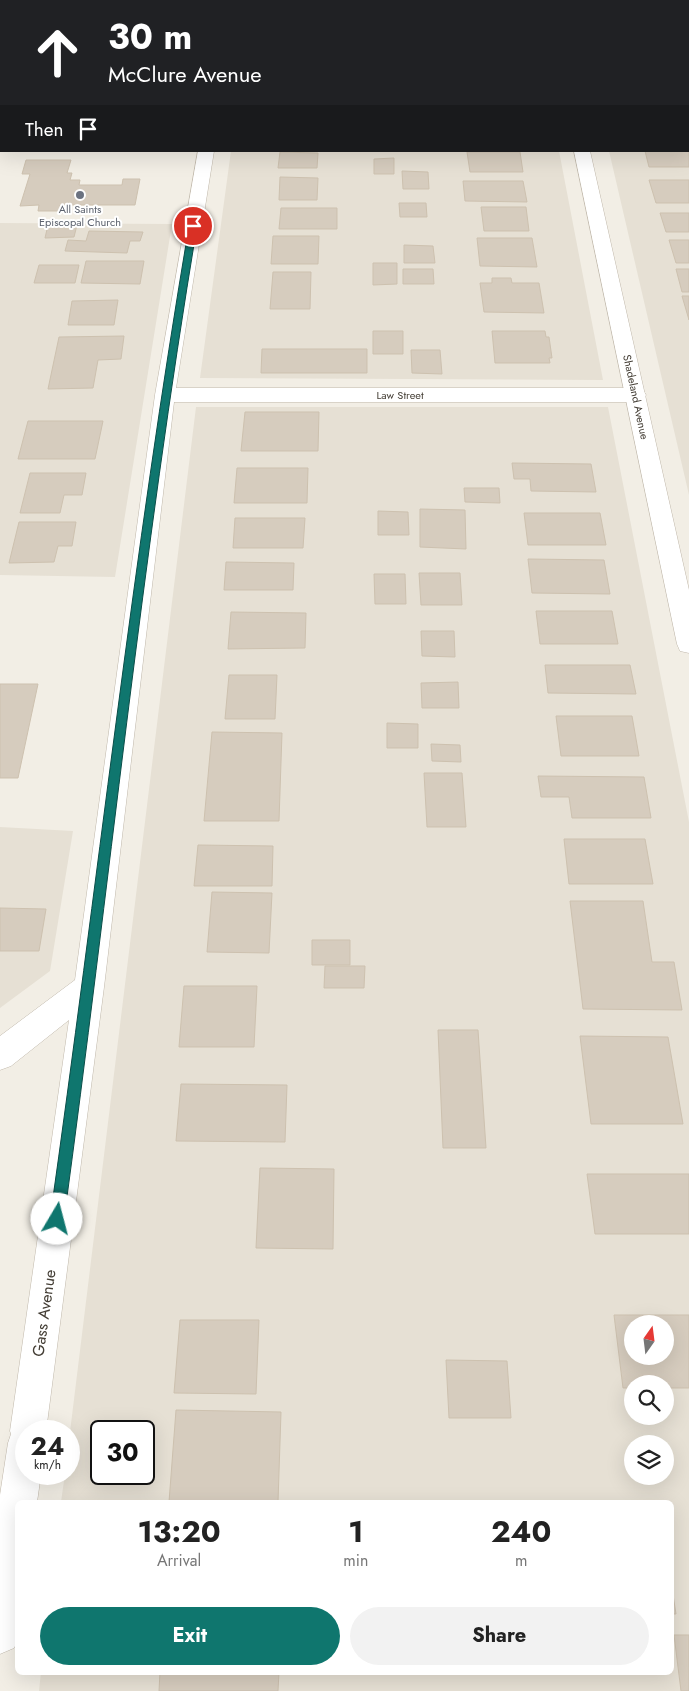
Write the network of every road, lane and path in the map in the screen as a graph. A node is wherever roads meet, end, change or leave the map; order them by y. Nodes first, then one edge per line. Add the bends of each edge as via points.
1 (206, 152) edge
2 (582, 152) edge
3 (165, 395) junction
4 (636, 395) junction
5 (689, 644) edge
6 (89, 987) junction
7 (0, 1055) edge
8 (30, 1420) edge
9 (20, 1485) edge
10 (18, 1500) edge
11 (15, 1519) edge
12 (5, 1561) edge
13 (0, 1634) edge

1 - 3 street, Gass Avenue
2 - 4 street, Shadeland Avenue
3 - 4 street, Law Street
3 - 6 street, Gass Avenue
4 - 5 street, Shadeland Avenue
6 - 7 street
6 - 8 street, Gass Avenue
9 - 10 street
11 - 12 street
12 - 13 street

